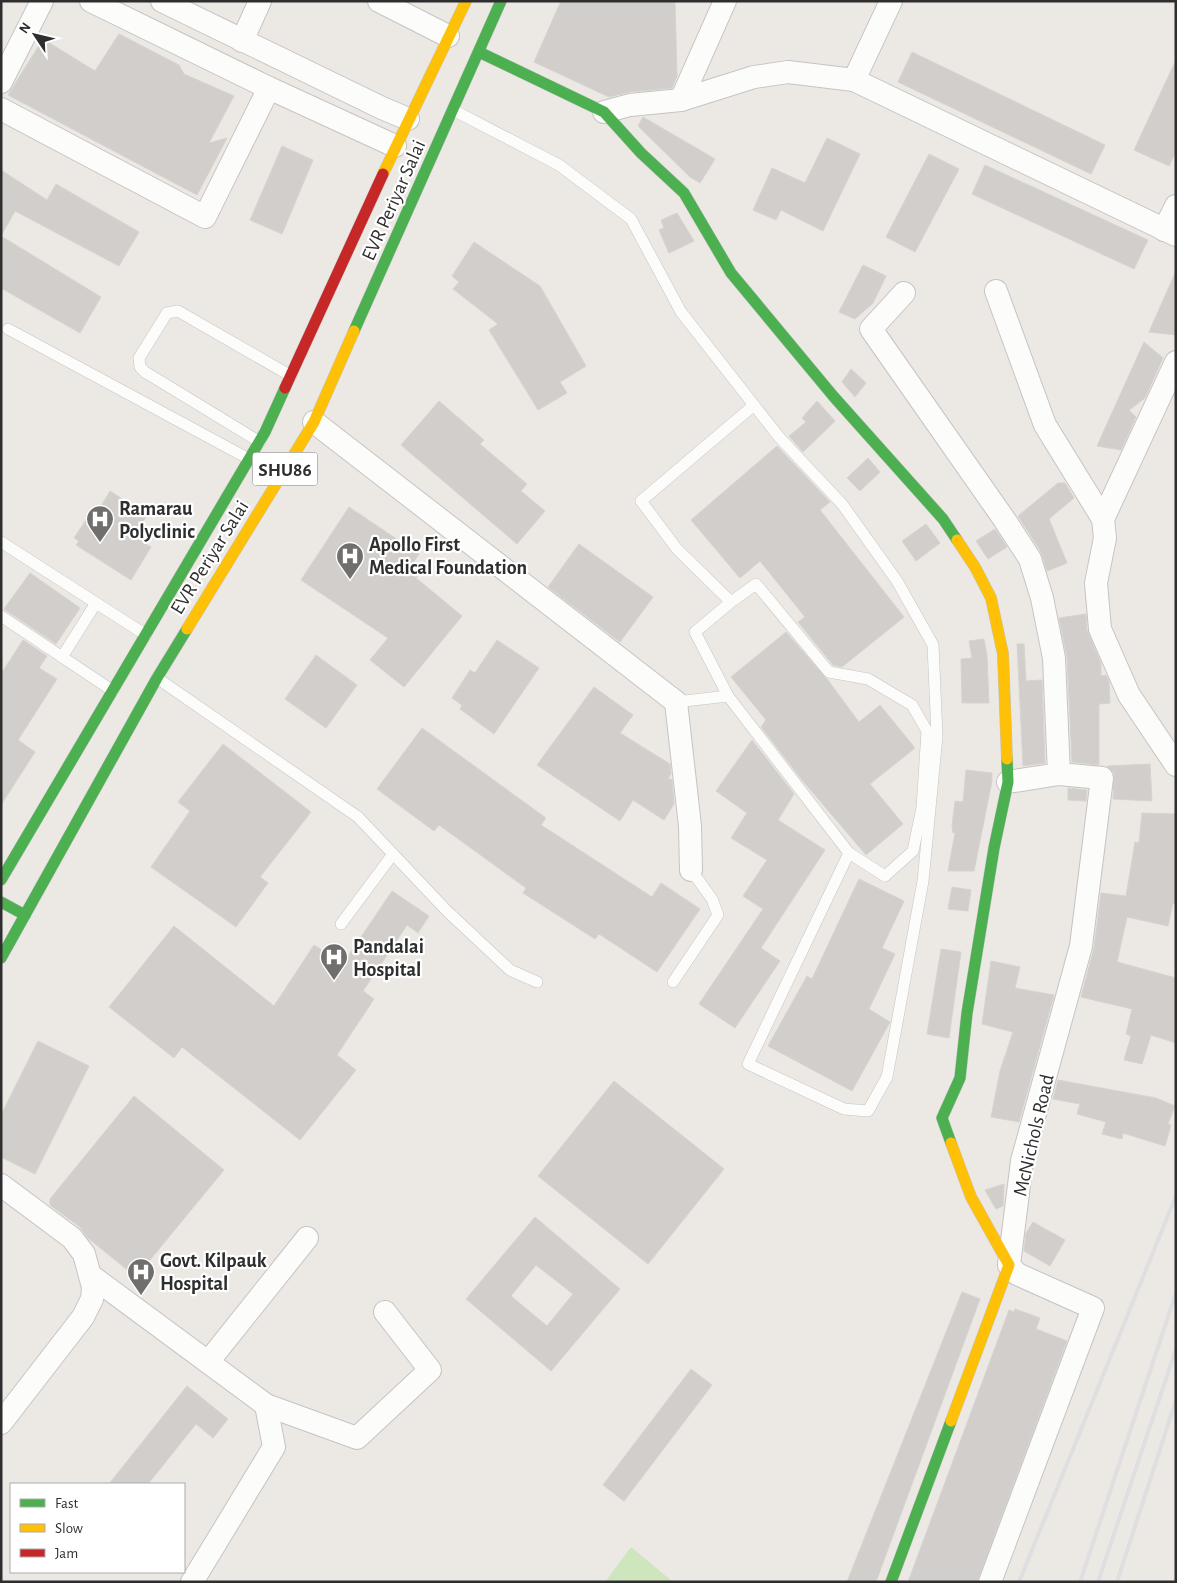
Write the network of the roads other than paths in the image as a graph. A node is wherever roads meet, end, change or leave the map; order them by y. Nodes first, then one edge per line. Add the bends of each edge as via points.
1 (42, 1) edge
2 (90, 1) edge
3 (162, 1) edge
4 (260, 1) edge
5 (379, 1) edge
6 (466, 1) edge
7 (501, 1) edge
8 (725, 1) edge
9 (891, 1) edge
10 (448, 36) junction
11 (242, 41) junction
12 (479, 52) junction
13 (854, 80) junction
14 (1, 82) edge
15 (269, 88) junction
16 (682, 100) junction
17 (1, 109) edge
18 (453, 110) junction
19 (604, 112) junction
20 (408, 119) junction
21 (395, 146) junction
22 (1176, 206) edge
23 (1170, 232) edge
24 (996, 290) dead end
25 (904, 293) dead end
26 (8, 329) dead end
27 (1176, 362) edge
28 (292, 376) junction
29 (753, 406) junction
30 (314, 422) junction
31 (260, 442) junction
32 (249, 459) junction
33 (1103, 519) junction
34 (1, 542) edge
35 (731, 602) junction
36 (96, 603) junction
37 (1, 616) edge
38 (146, 635) junction
39 (62, 657) junction
40 (157, 678) junction
41 (113, 691) junction
42 (728, 696) junction
43 (676, 702) junction
44 (1176, 765) edge
45 (1059, 774) junction
46 (1008, 782) junction
47 (850, 853) junction
48 (393, 854) junction
49 (691, 870) joint
50 (1, 880) edge
51 (1, 902) edge
52 (25, 915) junction
53 (341, 924) dead end
54 (1, 958) edge
55 (537, 982) dead end
56 (673, 982) dead end
57 (1, 1185) edge
58 (307, 1238) dead end
59 (1009, 1265) junction
60 (90, 1275) junction
61 (385, 1312) dead end
62 (208, 1362) junction
63 (266, 1405) junction
64 (1, 1423) edge
65 (192, 1582) edge
66 (891, 1582) edge
67 (990, 1582) edge

1 - 14 street
2 - 15 street
3 - 11 street
4 - 11 street
5 - 10 street
6 - 10 main road, EVR Periyar Salai / SHU86
7 - 12 main road, EVR Periyar Salai / SHU86
8 - 16 street
9 - 13 street
10 - 20 main road, EVR Periyar Salai / SHU86
11 - 20 street
12 - 18 main road, EVR Periyar Salai / SHU86
12 - 19 main road
13 - 16 street via 788,72 754,77
13 - 23 street
15 - 17 street via 205,217
15 - 21 street
16 - 19 street
18 - 29 lane via 559,165 630,219 681,312
18 - 30 main road, EVR Periyar Salai / SHU86
19 - 46 main road via 684,193 731,273 834,397 943,519 975,567 991,598 1003,654
20 - 21 main road, EVR Periyar Salai / SHU86
21 - 28 main road, EVR Periyar Salai / SHU86
22 - 23 street
24 - 33 street via 1046,425
25 - 45 street via 870,329 1030,559 1054,658
26 - 32 lane
27 - 33 street
28 - 31 main road, EVR Periyar Salai / SHU86
28 - 31 lane via 178,311 167,313 140,358 140,367 145,372
29 - 35 lane via 641,501 677,549
29 - 47 lane via 842,504 897,581 934,645 937,736 923,881 887,1077 868,1111 844,1109 748,1064
30 - 40 main road, EVR Periyar Salai / SHU86
30 - 43 street
31 - 32 main road, EVR Periyar Salai / SHU86
32 - 38 main road, EVR Periyar Salai / SHU86
33 - 44 street via 1104,538 1096,583 1100,629 1129,695
34 - 36 lane
35 - 42 lane via 695,632
35 - 47 lane via 756,584 828,672 876,683 912,705 926,731 922,808 913,851 885,876
36 - 38 lane
36 - 39 lane
37 - 39 lane
38 - 41 main road, EVR Periyar Salai / SHU86
39 - 41 lane
40 - 48 lane via 358,817
40 - 52 main road, EVR Periyar Salai / SHU86
41 - 50 main road, EVR Periyar Salai / SHU86
42 - 43 lane
42 - 47 lane
43 - 49 street via 690,826
45 - 46 street, McNichols Road
45 - 59 street, McNichols Road via 1102,778 1080,946 1022,1162
46 - 59 main road via 967,1013 960,1078 942,1118 970,1197
48 - 53 lane
48 - 55 lane via 510,970
49 - 56 lane via 712,899 718,915
51 - 52 main road
52 - 54 main road, EVR Periyar Salai / SHU86
57 - 60 street via 72,1238 84,1254
58 - 62 street
59 - 66 main road
59 - 67 street via 1018,1274 1093,1308
60 - 62 street
60 - 64 street via 92,1299 82,1318
61 - 63 street via 430,1370 357,1438
62 - 63 street
63 - 65 street via 274,1448

